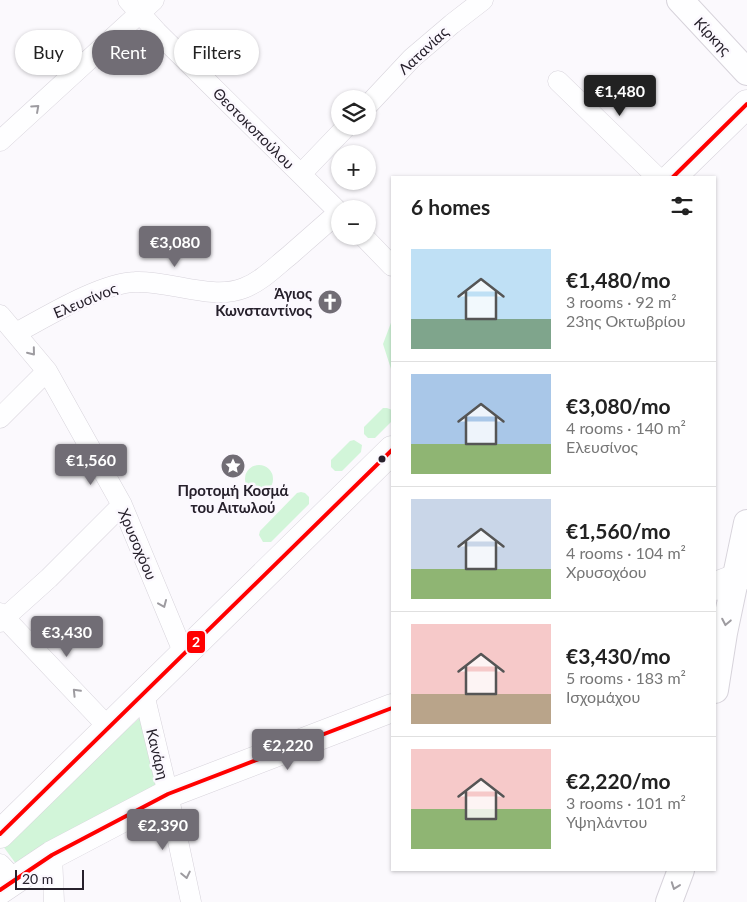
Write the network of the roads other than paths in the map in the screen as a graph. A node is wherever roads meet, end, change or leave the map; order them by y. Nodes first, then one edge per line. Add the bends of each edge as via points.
1 (154, 0) edge
2 (483, 0) edge
3 (680, 0) edge
4 (134, 7) edge
5 (747, 72) edge
6 (558, 81) dead end
7 (376, 96) edge
8 (747, 104) edge
9 (338, 135) edge
10 (0, 141) edge
11 (300, 174) junction
12 (656, 176) edge
13 (674, 176) edge
14 (331, 204) edge
15 (331, 221) edge
16 (372, 245) edge
17 (391, 265) edge
18 (0, 315) edge
19 (16, 333) junction
20 (47, 371) junction
21 (0, 418) edge
22 (391, 451) edge
23 (122, 505) junction
24 (747, 523) edge
25 (732, 579) edge
26 (2, 618) edge
27 (184, 654) junction
28 (716, 683) edge
29 (144, 694) junction
30 (391, 708) edge
31 (109, 728) junction
32 (168, 794) junction
33 (0, 834) edge
34 (52, 855) junction
35 (680, 871) edge
36 (5, 878) edge
37 (54, 902) edge
38 (191, 902) edge
39 (669, 902) edge

1 - 4 street
2 - 7 street, Λατανίας via 412,58
3 - 5 street, Κίρκης
10 -> 4 street
4 - 11 street, Θεοτοκοπούλου
6 - 12 street
8 - 13 main road
9 - 11 street
11 - 14 street, Θεοτοκοπούλου
15 - 19 street, Ελευσίνος via 261,279 242,289 223,292 132,282 95,294
16 - 17 street
18 - 19 street, Χρυσοχόου
19 -> 20 street, Χρυσοχόου
20 - 21 street
20 - 23 street, Χρυσοχόου
22 - 27 main road
23 - 26 street via 49,578
23 -> 27 street, Χρυσοχόου
24 - 25 street
25 -> 28 street
31 -> 26 street
27 - 29 main road
29 - 31 main road
29 - 32 street, Κανάρη
30 - 32 main road
31 - 33 main road
32 - 34 main road
32 -> 38 street, Κανάρη
34 - 36 main road
34 - 37 street
35 -> 39 street

